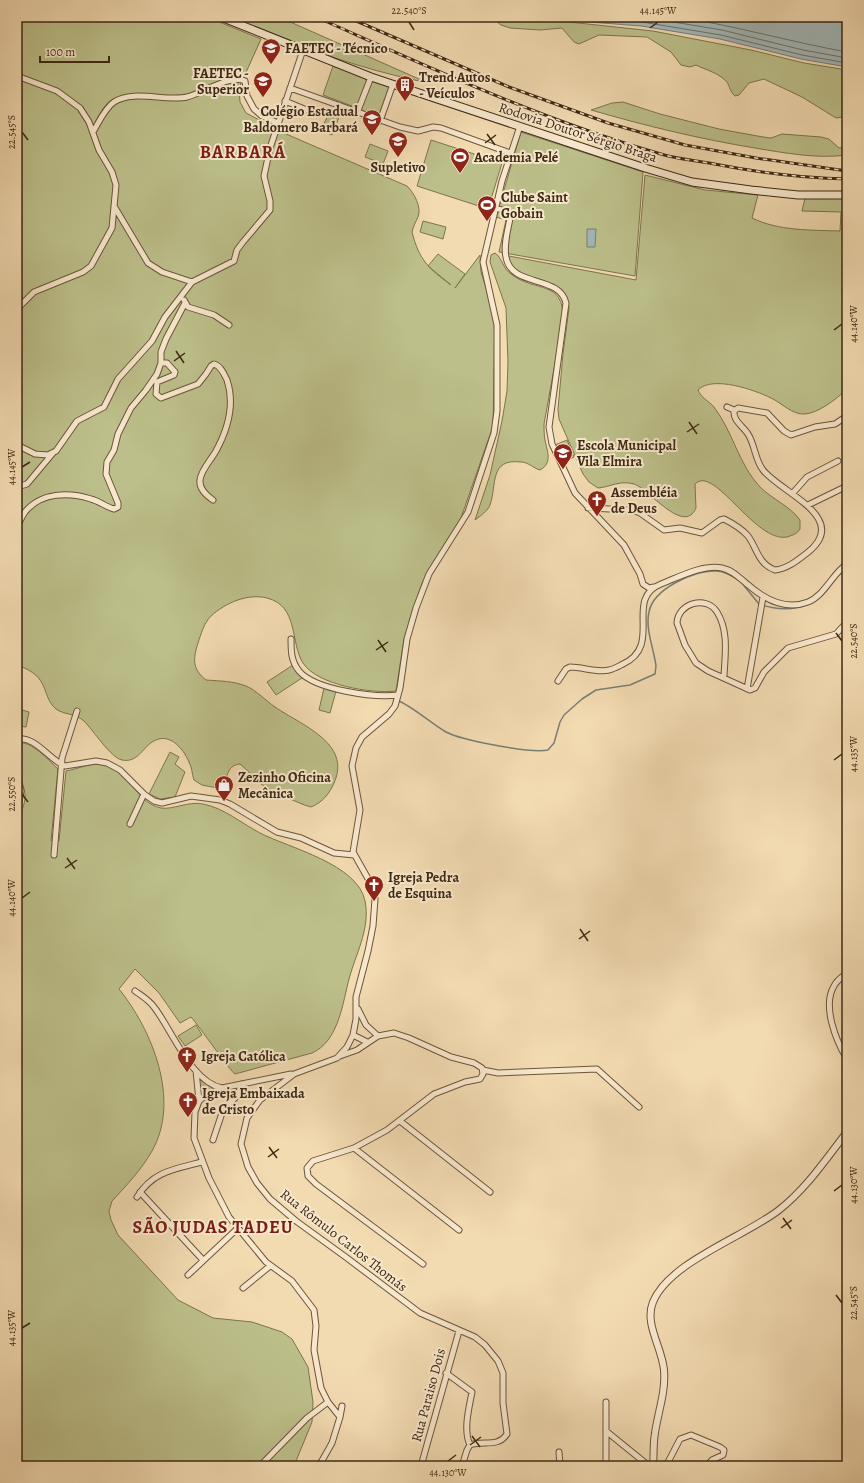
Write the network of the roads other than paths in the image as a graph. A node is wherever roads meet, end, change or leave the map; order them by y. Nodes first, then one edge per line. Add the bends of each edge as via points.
1 (221, 17) edge
2 (303, 50) junction
3 (17, 76) edge
4 (371, 76) junction
5 (393, 84) junction
6 (290, 88) junction
7 (285, 101) junction
8 (314, 113) dead end
9 (358, 113) junction
10 (380, 121) junction
11 (277, 125) junction
12 (520, 126) junction
13 (94, 132) junction
14 (510, 153) junction
15 (847, 195) edge
16 (114, 206) junction
17 (496, 208) junction
18 (192, 282) junction
19 (183, 296) junction
20 (185, 303) junction
21 (17, 315) edge
22 (17, 321) edge
23 (229, 325) dead end
24 (17, 335) edge
25 (161, 363) junction
26 (727, 407) dead end
27 (734, 410) junction
28 (847, 416) edge
29 (17, 445) edge
30 (53, 453) junction
31 (838, 460) dead end
32 (847, 486) edge
33 (17, 487) edge
34 (792, 494) junction
35 (213, 500) dead end
36 (808, 505) junction
37 (588, 508) junction
38 (17, 526) edge
39 (847, 564) edge
40 (641, 582) junction
41 (654, 587) junction
42 (764, 597) junction
43 (646, 598) junction
44 (847, 622) edge
45 (291, 639) dead end
46 (724, 676) junction
47 (558, 681) dead end
48 (747, 689) junction
49 (398, 696) junction
50 (77, 711) dead end
51 (17, 738) edge
52 (62, 764) junction
53 (17, 776) edge
54 (144, 794) junction
55 (17, 813) edge
56 (130, 824) dead end
57 (54, 855) dead end
58 (354, 855) junction
59 (847, 973) edge
60 (135, 990) dead end
61 (356, 1004) junction
62 (355, 1024) junction
63 (366, 1025) junction
64 (353, 1035) junction
65 (378, 1036) junction
66 (367, 1042) junction
67 (339, 1056) junction
68 (847, 1059) edge
69 (483, 1070) junction
70 (196, 1071) junction
71 (294, 1074) junction
72 (242, 1084) junction
73 (222, 1088) junction
74 (199, 1101) junction
75 (639, 1107) dead end
76 (400, 1121) junction
77 (847, 1132) edge
78 (214, 1140) dead end
79 (354, 1148) junction
80 (202, 1162) junction
81 (490, 1192) dead end
82 (238, 1228) junction
83 (459, 1230) dead end
84 (203, 1260) junction
85 (423, 1264) dead end
86 (270, 1266) junction
87 (188, 1275) dead end
88 (242, 1288) dead end
89 (459, 1331) junction
90 (446, 1373) junction
91 (328, 1402) junction
92 (606, 1402) dead end
93 (342, 1406) dead end
94 (340, 1416) junction
95 (606, 1431) junction
96 (470, 1445) junction
97 (559, 1452) dead end
98 (260, 1466) edge
99 (319, 1466) edge
100 (421, 1466) edge
101 (462, 1466) edge
102 (560, 1466) edge
103 (606, 1466) edge
104 (648, 1466) edge
105 (653, 1466) edge
106 (666, 1466) edge
107 (707, 1466) edge

1 - 2 main road, Rodovia Doutor Sérgio Braga
2 - 4 main road, Rodovia Doutor Sérgio Braga
2 - 6 street
3 - 13 street via 66,96 86,115
4 - 5 main road, Rodovia Doutor Sérgio Braga
4 - 9 street
5 - 10 street
5 - 12 main road, Rodovia Doutor Sérgio Braga
6 - 7 street
6 - 9 street
7 - 8 street
7 - 11 street
9 - 10 street
10 - 14 street via 413,130 440,128
11 - 13 street via 256,111 248,99 245,81 236,78 206,91 173,99 134,96 121,99 114,102
11 - 18 street via 264,176 270,210 237,250 234,261
12 - 14 street
12 - 15 main road, Rodovia Doutor Sérgio Braga via 692,182 771,193
13 - 16 street via 102,157 115,178
14 - 17 street
16 - 18 street via 148,263 162,272
16 - 21 street via 112,228 91,266 83,272 34,292 20,306
17 - 37 street via 510,213 505,252 509,266 520,275 557,288 563,294 566,303 550,433 555,452 570,482
17 - 49 street via 483,262 497,325 495,427 468,512 432,570 416,608 407,639
18 - 19 street
19 - 20 street
19 - 30 street via 168,313 152,342 118,379 104,407 77,421
20 - 23 street via 193,309 214,315
20 - 25 street via 166,339 161,352
22 - 24 street
25 - 35 street via 167,363 175,372 174,375 157,382 156,394 161,398 198,384 214,364 225,376 231,396 230,416 217,450 200,482 205,494
25 - 38 street via 146,390 131,408 107,462 106,474 118,502 116,508 114,510 84,497 54,495 39,501 25,512
26 - 27 street
27 - 28 street via 738,408 764,411 791,435 835,424
27 - 34 street via 734,418 748,434 764,470
29 - 30 street via 35,454
30 - 33 street via 27,484
31 - 34 street via 807,477
32 - 36 street
34 - 36 street
36 - 37 street via 820,521 820,539 802,557 775,570 761,560 745,532 724,519 699,533 682,528 664,530 640,512 632,510
37 - 40 street via 624,545 640,574
39 - 42 street via 836,573 819,595 809,601 786,604 775,603
40 - 41 street via 648,588
40 - 43 street
41 - 42 street via 702,570 723,568 735,574
41 - 43 street
42 - 48 street
43 - 47 street via 643,613 643,644 635,656 626,663 608,670 568,668
44 - 48 street via 836,634 788,648 764,672 754,688
45 - 49 street via 291,654 295,665 304,676 361,695
46 - 46 street via 696,663 681,634 678,617 693,604 709,604 721,621 725,644
46 - 48 street
49 - 58 street via 392,711 362,737 354,755 352,772 360,810 353,847
50 - 52 street
51 - 52 street via 35,744
52 - 54 street via 69,766 96,761 107,763 123,772
52 - 57 street
53 - 55 street via 22,791
54 - 56 street
54 - 58 street via 162,803 191,796 220,800 277,832 301,838 334,853
58 - 61 street, Rua Rômulo Carlos Thomás via 371,884 375,899 373,926
59 - 68 street via 835,983 830,999 833,1030
60 - 70 street via 155,1008
61 - 62 street, Rua Rômulo Carlos Thomás
61 - 63 street
62 - 63 street
62 - 64 street, Rua Rômulo Carlos Thomás
63 - 65 street
64 - 66 street
64 - 67 street, Rua Rômulo Carlos Thomás
65 - 66 street
65 - 69 street via 394,1034 409,1038 451,1057 478,1064
66 - 67 street via 348,1054
67 - 71 street, Rua Rômulo Carlos Thomás
69 - 75 street via 498,1073 596,1069
69 - 76 street via 480,1079 434,1094
70 - 73 street
70 - 74 street
71 - 72 street
71 - 89 street, Rua Rômulo Carlos Thomás via 260,1100 247,1118 241,1144 244,1159 252,1176 270,1199 296,1221 391,1293 420,1313
72 - 73 street
72 - 78 street via 237,1096 223,1110
73 - 74 street
74 - 80 street via 193,1134
76 - 79 street
76 - 81 street
77 - 105 street via 798,1193 780,1209 760,1224 682,1270 663,1287 656,1298 650,1317 662,1356 664,1379 655,1432
79 - 83 street
79 - 85 street via 313,1162 307,1168 308,1176 324,1191
80 - 82 street via 224,1210
80 - 84 street via 159,1175 148,1183 139,1195
82 - 84 street
82 - 86 street
84 - 87 street
86 - 88 street
86 - 91 street via 292,1281 315,1313 314,1355 320,1388
89 - 90 street, Rua Paraiso Dois
89 - 96 street, Rua Rômulo Carlos Thomás via 475,1336 483,1342 498,1360 503,1373 507,1434 497,1442
90 - 96 street via 472,1392 467,1422 467,1439
90 - 100 street, Rua Paraiso Dois
91 - 94 street
91 - 98 street via 307,1418
92 - 95 street
93 - 94 street
94 - 99 street via 332,1443
95 - 103 street
95 - 104 street
96 - 101 street
97 - 102 street
106 - 107 street via 680,1439 691,1434 724,1450 723,1455 712,1460

